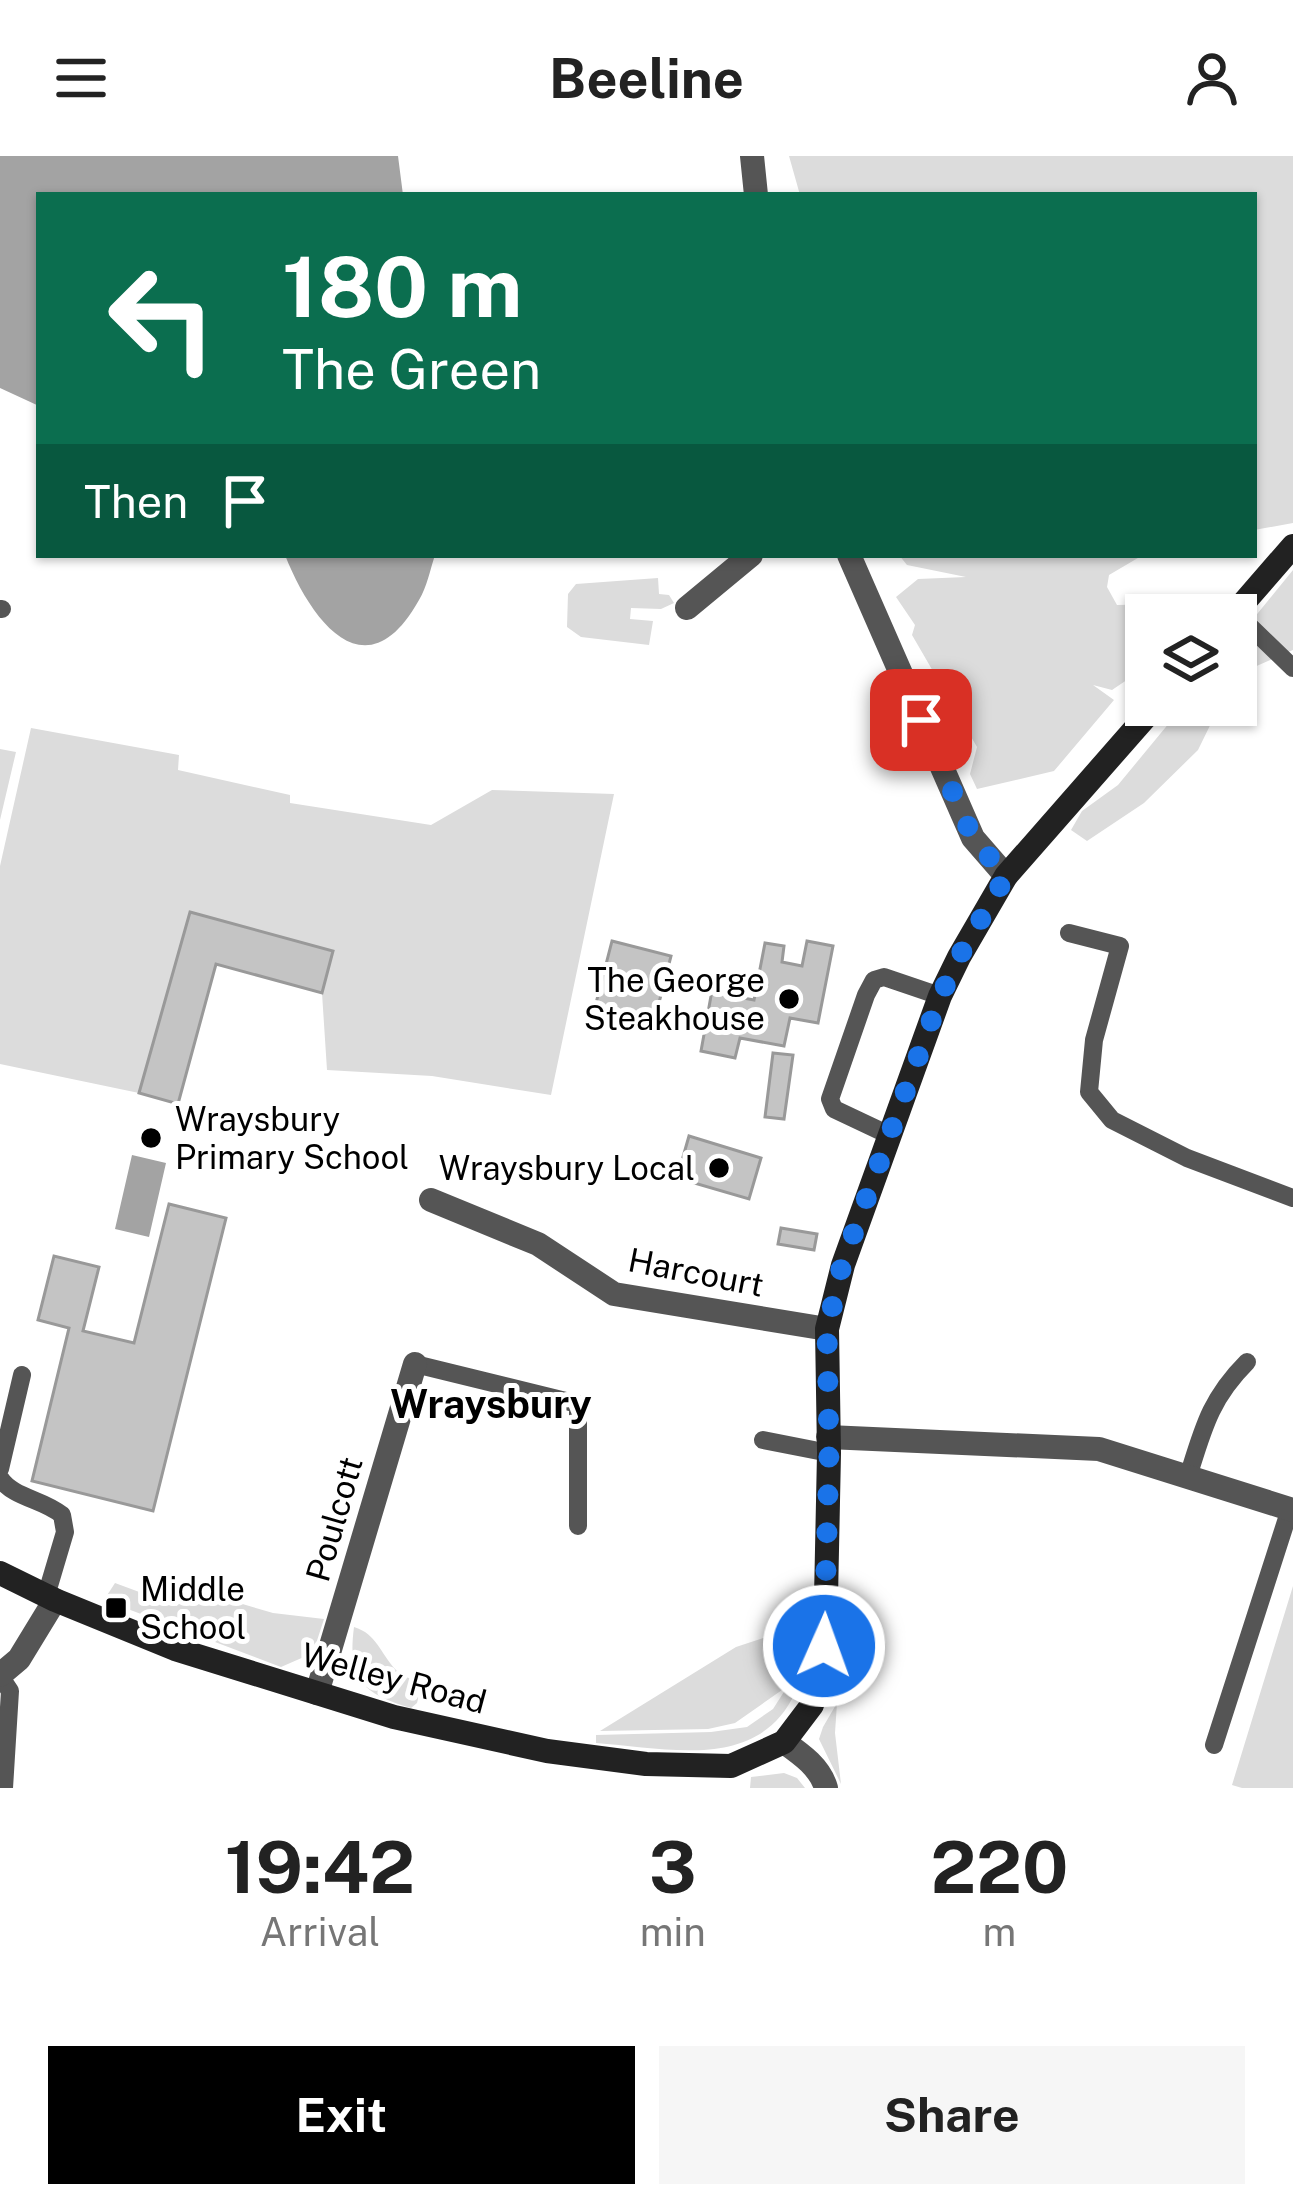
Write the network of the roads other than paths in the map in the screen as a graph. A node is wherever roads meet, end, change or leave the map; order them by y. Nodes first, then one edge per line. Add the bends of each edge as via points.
1 (752, 156) edge
2 (756, 192) edge
3 (1293, 546) edge
4 (747, 558) edge
5 (850, 558) edge
6 (1251, 594) edge
7 (687, 608) dead end
8 (1257, 635) edge
9 (1293, 668) edge
10 (1138, 726) edge
11 (1006, 876) junction
12 (1069, 933) dead end
13 (940, 997) junction
14 (889, 1135) junction
15 (1293, 1198) edge
16 (430, 1200) dead end
17 (827, 1329) junction
18 (1247, 1362) dead end
19 (415, 1364) joint
20 (22, 1375) dead end
21 (763, 1440) dead end
22 (828, 1445) junction
23 (0, 1468) edge
24 (1188, 1477) junction
25 (0, 1478) edge
26 (1291, 1510) edge
27 (578, 1526) dead end
28 (0, 1574) edge
29 (51, 1598) junction
30 (0, 1675) edge
31 (317, 1693) junction
32 (784, 1742) junction
33 (1214, 1745) dead end
34 (4, 1788) edge
35 (826, 1788) edge

1 - 2 street
3 - 6 main road
4 - 7 street
5 - 11 street via 973,838
8 - 9 lane
10 - 11 main road
11 - 13 main road
12 - 15 lane via 1120,946 1089,1092 1112,1120
13 - 14 main road
13 - 14 lane via 884,977 866,995 830,1099 834,1109
14 - 17 main road
16 - 17 street, Harcourt via 538,1244 614,1294
17 - 22 main road
18 - 24 lane via 1214,1402
19 - 27 lane via 578,1404
19 - 31 street, Poulcott
20 - 23 lane
21 - 22 lane
22 - 24 street via 1100,1450
22 - 32 main road via 824,1646 812,1706
24 - 26 street
25 - 29 lane via 62,1515
26 - 33 lane
28 - 29 main road, Welley Road
29 - 30 street via 20,1659
29 - 31 main road, Welley Road
30 - 34 lane via 10,1691
31 - 32 main road, Welley Road via 547,1751 646,1764 731,1766
32 - 35 street via 805,1756

